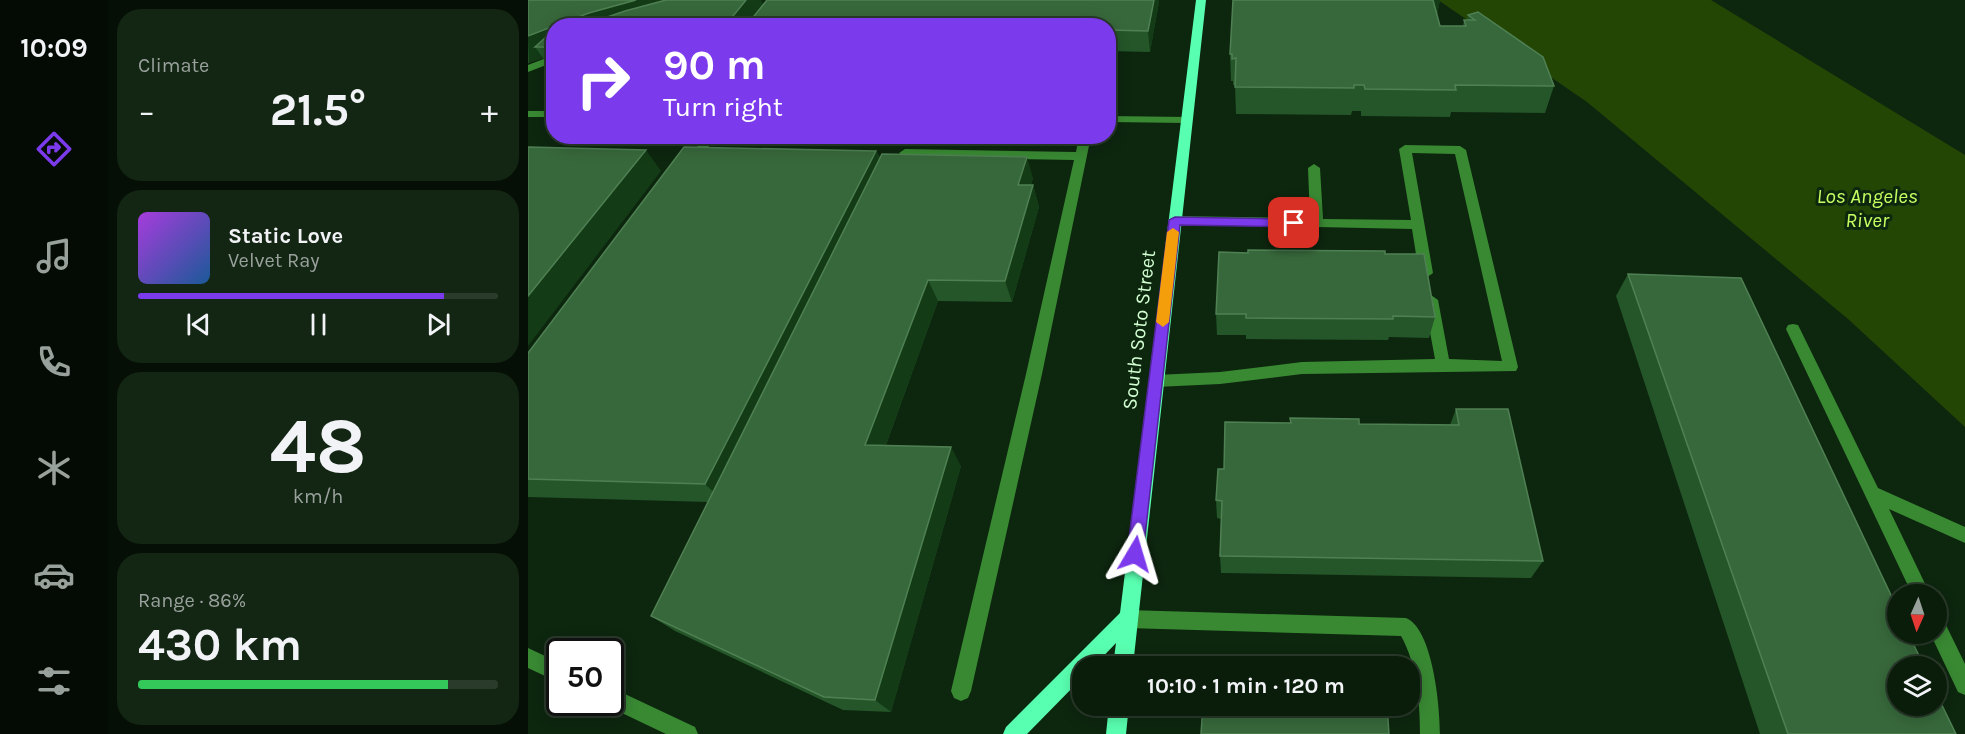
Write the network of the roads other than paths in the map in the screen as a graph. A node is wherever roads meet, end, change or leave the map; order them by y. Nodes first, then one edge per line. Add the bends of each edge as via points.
1 (1201, 0) edge
2 (546, 61) edge
3 (528, 69) edge
4 (528, 114) edge
5 (546, 114) edge
6 (1116, 119) edge
7 (1187, 120) junction
8 (705, 144) edge
9 (1083, 144) edge
10 (905, 153) edge
11 (1081, 156) junction
12 (1314, 168) dead end
13 (683, 174) edge
14 (1175, 220) junction
15 (1317, 224) junction
16 (1417, 225) junction
17 (1793, 329) dead end
18 (1443, 365) junction
19 (1156, 381) junction
20 (1872, 494) junction
21 (1965, 535) edge
22 (1916, 584) edge
23 (1127, 619) junction
24 (1945, 644) edge
25 (1124, 656) edge
26 (528, 658) edge
27 (546, 666) edge
28 (1965, 685) edge
29 (961, 691) dead end
30 (624, 704) edge
31 (1118, 716) edge
32 (688, 734) edge
33 (1012, 734) edge
34 (1116, 734) edge
35 (1430, 734) edge

1 - 7 main road, South Soto Street
2 - 3 street
4 - 5 street
6 - 7 street
7 - 14 main road, South Soto Street
8 - 13 street
9 - 11 street
10 - 11 street
11 - 29 street
12 - 15 street
14 - 15 street
14 - 19 main road, South Soto Street
15 - 16 street
16 - 18 street
16 - 18 street via 1404,149 1460,150 1510,367
17 - 20 street
18 - 19 street via 1302,368
19 - 23 main road, South Soto Street
20 - 21 street
20 - 22 street
23 - 25 main road, South Soto Street
23 - 33 main road
23 - 35 street via 1406,627 1418,647 1430,711
24 - 28 street
26 - 27 street
30 - 32 street
31 - 34 main road

